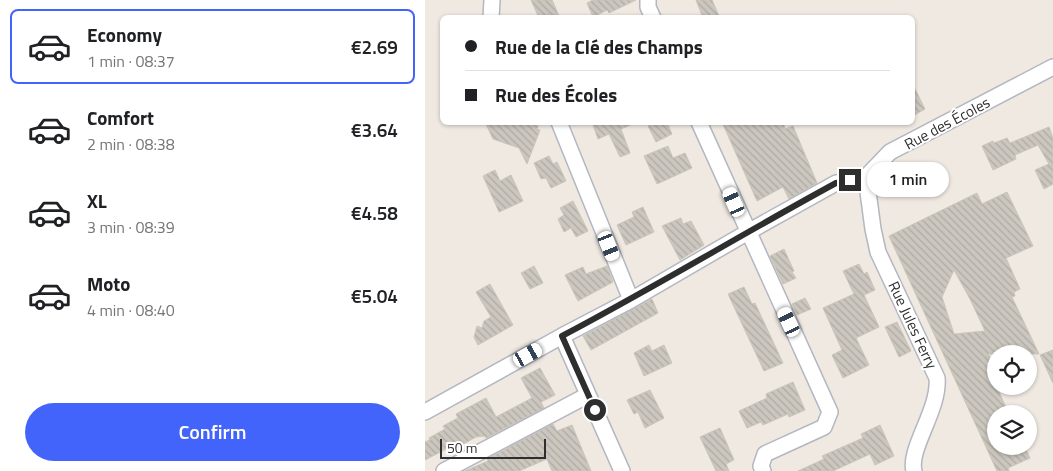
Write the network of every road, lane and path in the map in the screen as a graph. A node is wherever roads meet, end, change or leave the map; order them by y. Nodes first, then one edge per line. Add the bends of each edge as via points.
1 (492, 0) edge
2 (648, 0) edge
3 (491, 15) edge
4 (652, 15) edge
5 (1053, 67) edge
6 (560, 125) edge
7 (700, 125) edge
8 (866, 177) junction
9 (748, 232) junction
10 (631, 300) junction
11 (562, 336) junction
12 (588, 395) junction
13 (425, 412) edge
14 (443, 471) edge
15 (622, 471) edge
16 (763, 471) edge
17 (914, 471) edge

1 - 3 street
2 - 4 street
5 - 8 street, Rue des Écoles via 890,152
6 - 10 street
7 - 9 street
8 - 9 street via 836,183
8 - 17 street, Rue Jules Ferry via 878,252 937,378 936,400 915,456
9 - 10 street
9 - 16 street via 830,412 823,427 765,454 761,466
10 - 11 street
11 - 12 street
11 - 13 street
12 - 14 street
12 - 15 street

